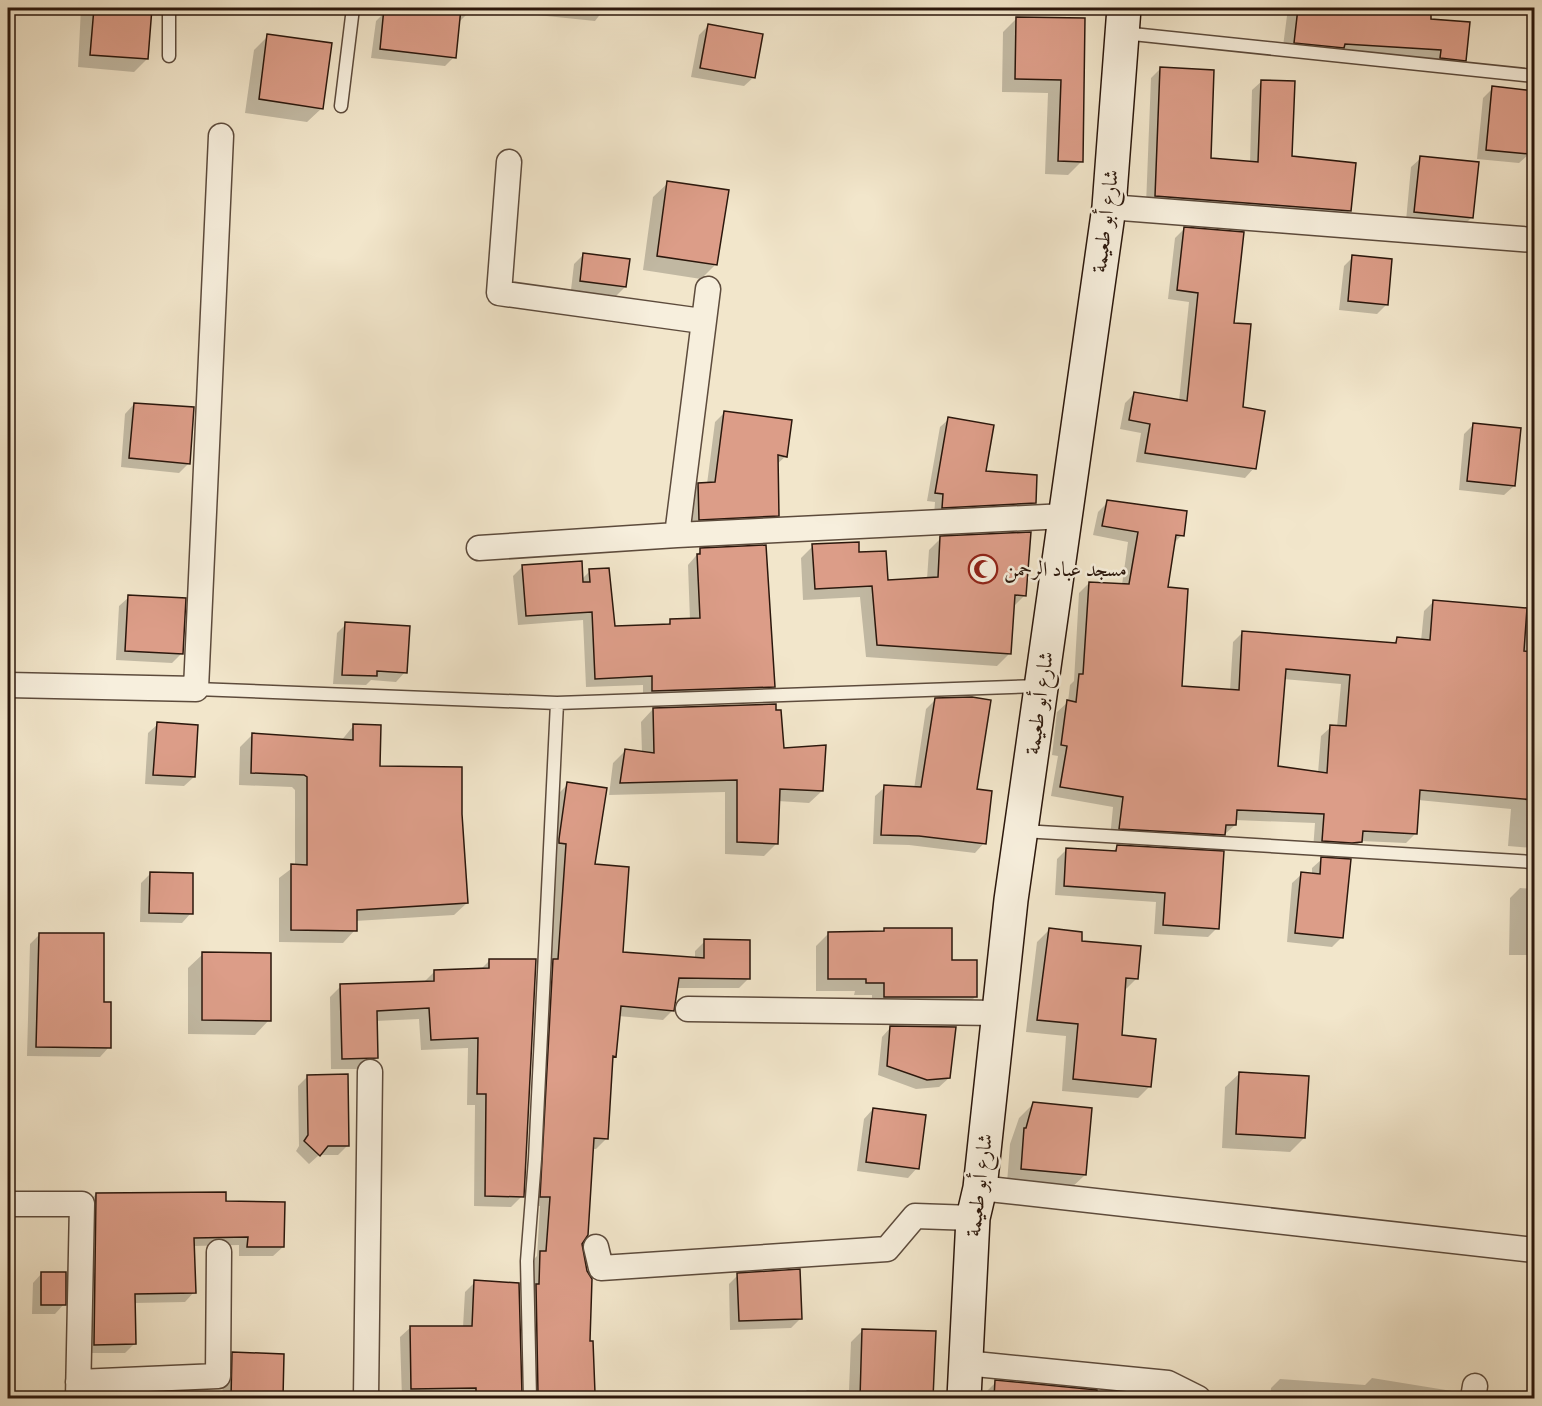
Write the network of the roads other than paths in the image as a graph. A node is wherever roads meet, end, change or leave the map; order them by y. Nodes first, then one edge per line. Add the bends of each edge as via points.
1 (169, 8) edge
2 (353, 8) edge
3 (1123, 20) edge
4 (169, 56) dead end
5 (1534, 76) edge
6 (340, 106) dead end
7 (220, 136) dead end
8 (509, 162) dead end
9 (1109, 207) junction
10 (1534, 240) edge
11 (708, 288) dead end
12 (702, 321) junction
13 (1065, 516) junction
14 (677, 535) junction
15 (479, 548) dead end
16 (8, 685) edge
17 (1041, 686) junction
18 (196, 689) junction
19 (557, 703) junction
20 (1022, 830) junction
21 (1534, 862) edge
22 (688, 1009) dead end
23 (998, 1013) junction
24 (370, 1072) dead end
25 (976, 1203) junction
26 (8, 1204) edge
27 (596, 1247) dead end
28 (1534, 1250) edge
29 (219, 1252) dead end
30 (965, 1363) junction
31 (78, 1390) edge
32 (366, 1398) edge
33 (530, 1398) edge
34 (964, 1398) edge
35 (1198, 1398) edge

1 - 4 lane
2 - 6 lane
3 - 5 lane
3 - 9 street, شارع أبو طعيمة
7 - 18 street
8 - 12 street via 499,293
9 - 10 street
9 - 13 street, شارع أبو طعيمة
11 - 12 street
12 - 14 street
13 - 14 street
13 - 17 street, شارع أبو طعيمة
14 - 15 street
16 - 18 street
17 - 19 lane
17 - 20 street, شارع أبو طعيمة
18 - 19 lane
19 - 33 lane via 527,1261
20 - 21 lane
20 - 23 street, شارع أبو طعيمة
22 - 23 street
23 - 25 street, شارع أبو طعيمة
24 - 32 street
25 - 27 street via 915,1216 887,1249 601,1268
25 - 28 street
25 - 30 street, شارع أبو طعيمة
26 - 31 street via 82,1204
29 - 31 street via 218,1376
30 - 34 street, شارع أبو طعيمة
30 - 35 street via 1168,1383

